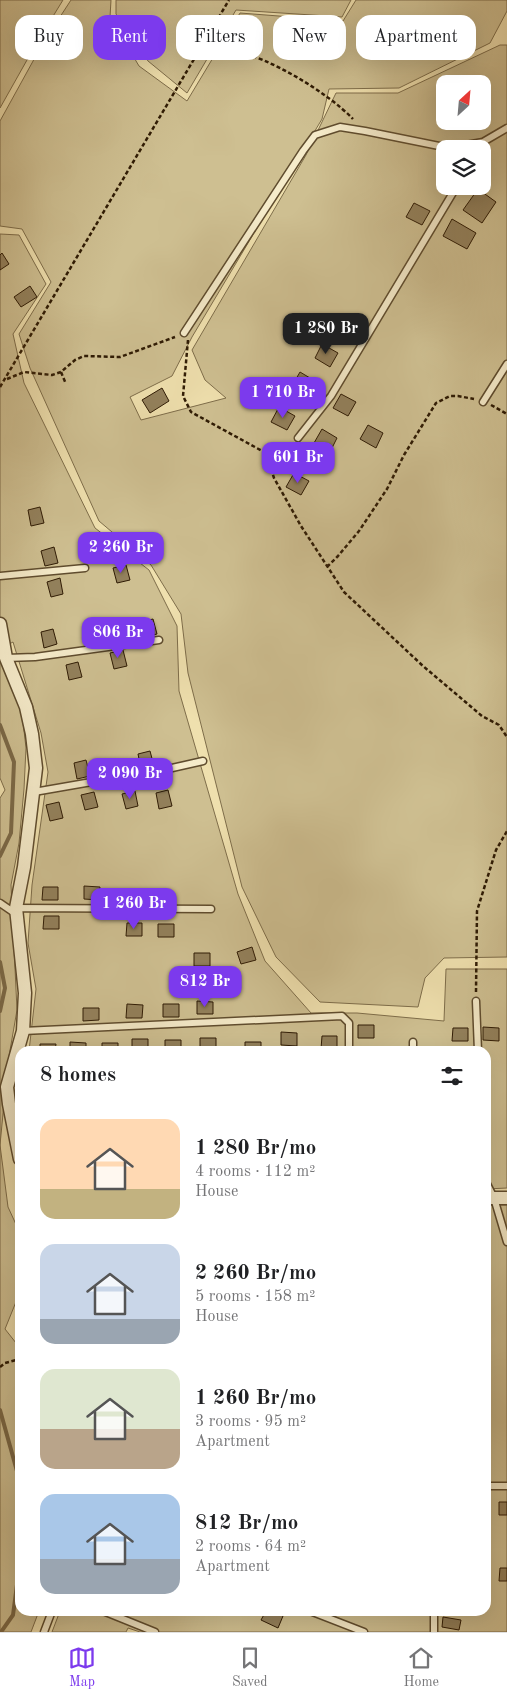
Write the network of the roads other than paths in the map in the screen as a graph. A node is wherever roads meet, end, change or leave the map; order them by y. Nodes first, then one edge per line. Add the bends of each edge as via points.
1 (507, 128) edge
2 (486, 140) edge
3 (436, 145) edge
4 (452, 195) edge
5 (184, 333) road end
6 (507, 364) edge
7 (483, 402) road end
8 (298, 438) road end
9 (85, 568) dead end
10 (0, 576) edge
11 (0, 624) edge
12 (159, 640) dead end
13 (6, 658) junction
14 (202, 761) dead end
15 (34, 792) junction
16 (0, 903) edge
17 (212, 909) dead end
18 (16, 911) junction
19 (476, 1001) road end
20 (23, 1031) junction
21 (413, 1042) dead end
22 (18, 1046) edge
23 (349, 1046) edge
24 (413, 1046) edge
25 (478, 1046) edge
26 (15, 1055) edge
27 (15, 1134) edge
28 (496, 1198) edge
29 (507, 1242) edge
30 (491, 1486) edge
31 (507, 1486) edge
32 (50, 1616) edge
33 (115, 1616) edge
34 (324, 1616) edge
35 (434, 1616) edge
36 (44, 1632) edge
37 (155, 1632) edge
38 (364, 1632) edge
39 (434, 1632) edge

1 - 2 lane
3 - 5 lane via 340,128 315,135
4 - 8 lane via 331,396
6 - 7 lane
9 - 10 lane
11 - 13 street
12 - 13 lane
13 - 15 street via 26,707 32,734 36,768
14 - 15 lane
15 - 18 street
16 - 18 lane
17 - 18 lane
18 - 20 street via 25,993
19 - 25 lane
20 - 22 street
20 - 23 lane via 342,1016 348,1023
21 - 24 lane
26 - 27 street via 7,1087
28 - 29 lane
30 - 31 lane
32 - 36 lane
33 - 37 lane
34 - 38 lane
35 - 39 lane

